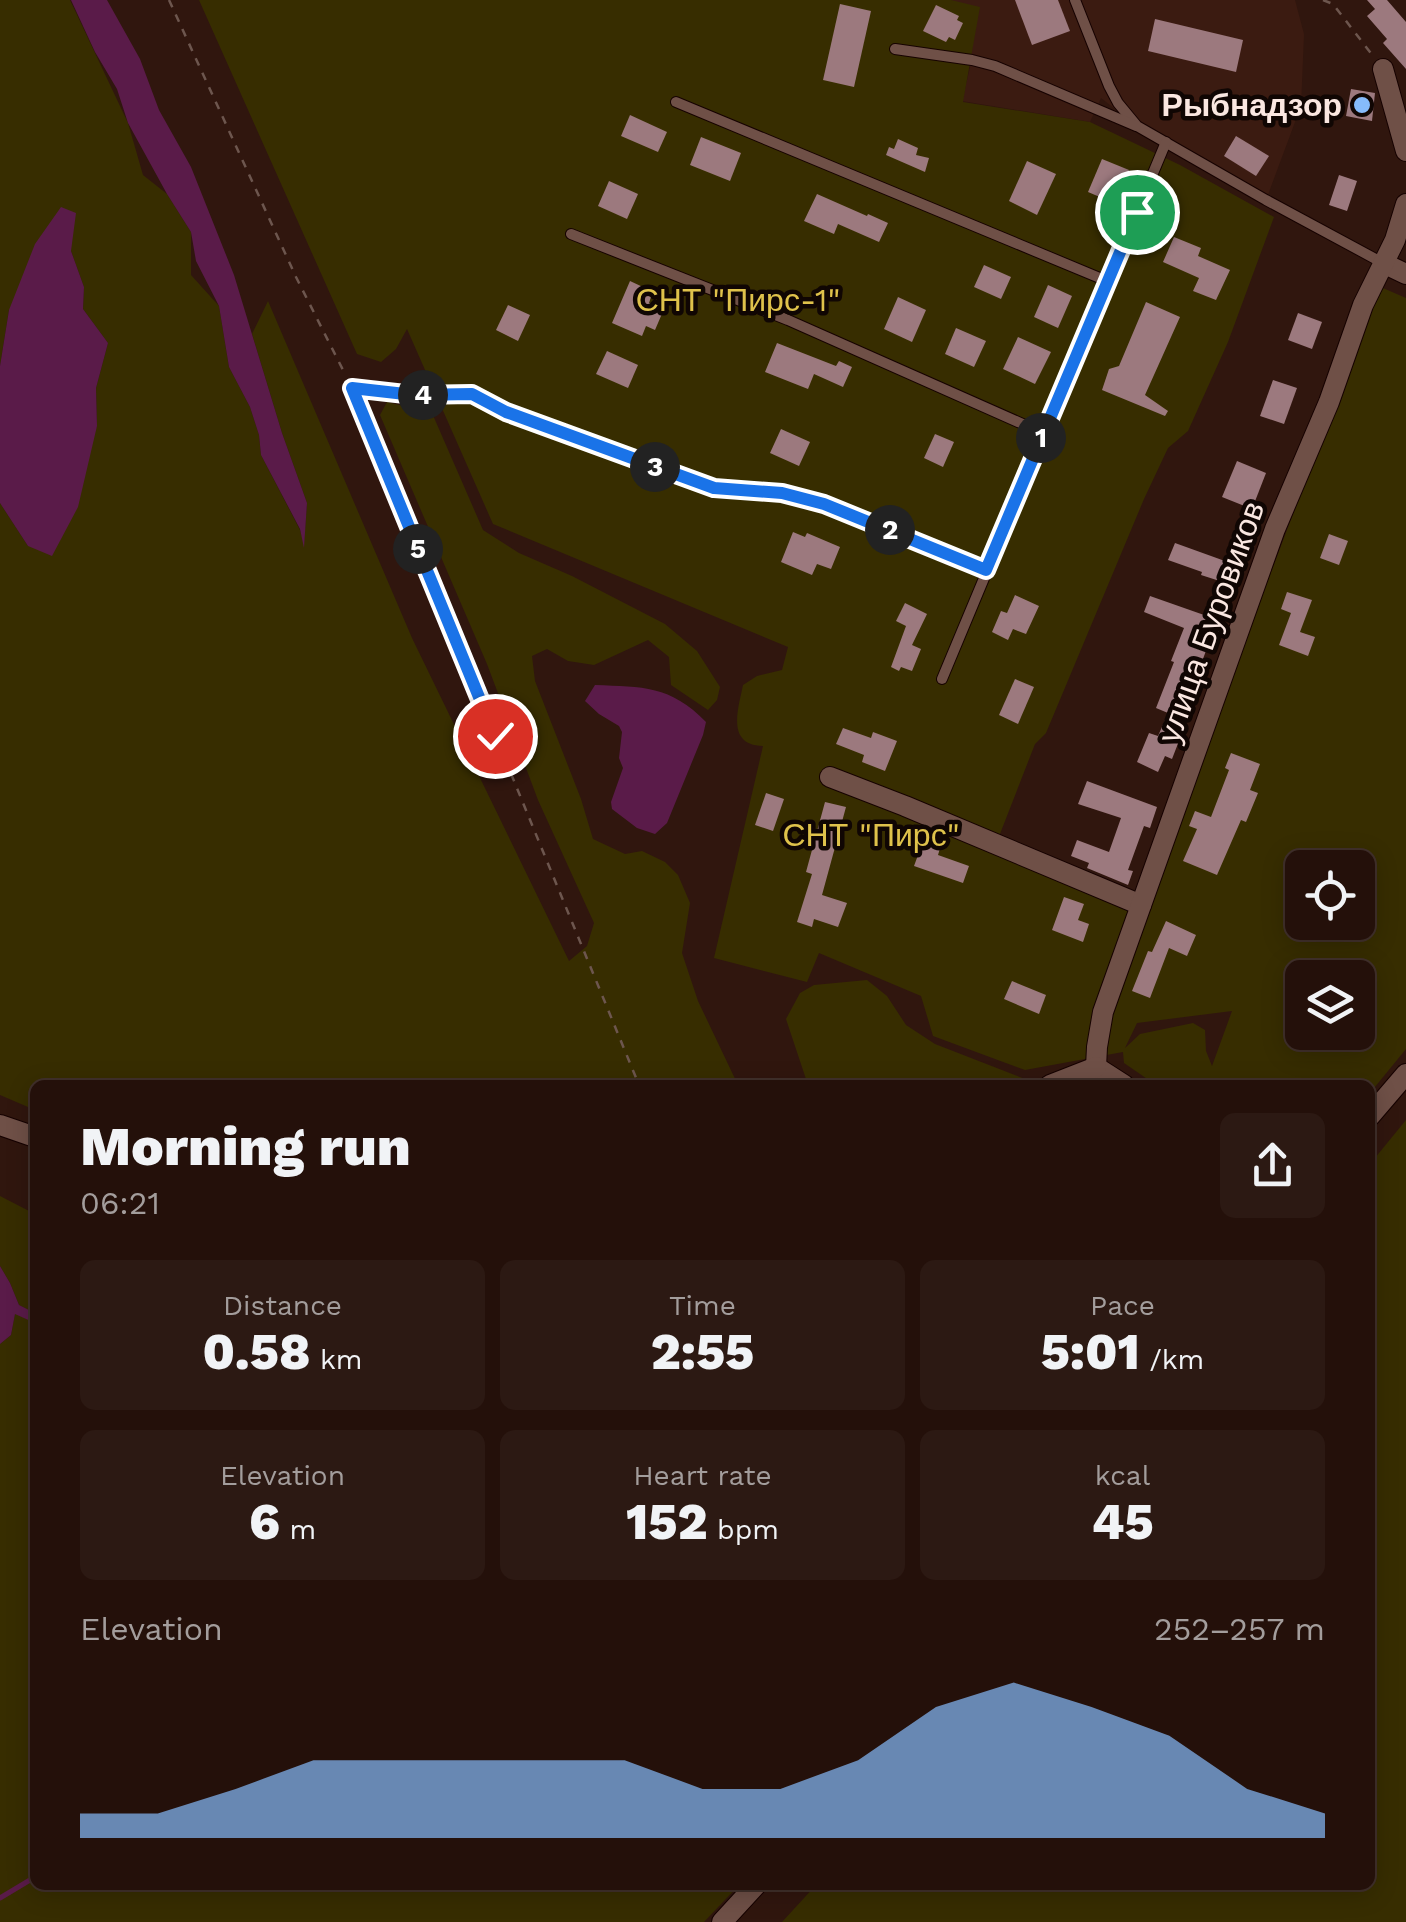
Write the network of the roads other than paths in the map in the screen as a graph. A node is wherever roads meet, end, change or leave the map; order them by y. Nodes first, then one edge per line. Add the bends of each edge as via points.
1 (1074, 0) edge
2 (895, 50) dead end
3 (1383, 69) road end
4 (676, 102) dead end
5 (1137, 126) junction
6 (1166, 142) junction
7 (1406, 151) edge
8 (1406, 204) edge
9 (571, 234) dead end
10 (1383, 263) junction
11 (1406, 274) edge
12 (1107, 281) junction
13 (352, 388) road end
14 (1043, 433) junction
15 (986, 570) junction
16 (942, 679) dead end
17 (830, 777) dead end
18 (1140, 904) junction
19 (1096, 1068) junction
20 (1406, 1074) edge
21 (1064, 1080) edge
22 (1116, 1080) edge
23 (1375, 1110) edge
24 (0, 1125) edge
25 (30, 1136) edge
26 (751, 1890) edge
27 (722, 1922) edge

1 - 5 lane via 1118,103
2 - 5 lane via 995,66
3 - 7 street
4 - 12 lane
5 - 6 lane
6 - 10 lane
6 - 12 lane
8 - 10 street, улица Буровиков
9 - 14 lane via 788,320
10 - 11 street
10 - 18 street, улица Буровиков via 1275,529
12 - 14 lane
13 - 15 lane via 472,394 714,488 824,504
14 - 15 lane
15 - 16 lane
17 - 18 street
18 - 19 street, улица Буровиков via 1103,1012
19 - 21 street
19 - 22 street
20 - 23 street
24 - 25 street
26 - 27 street

